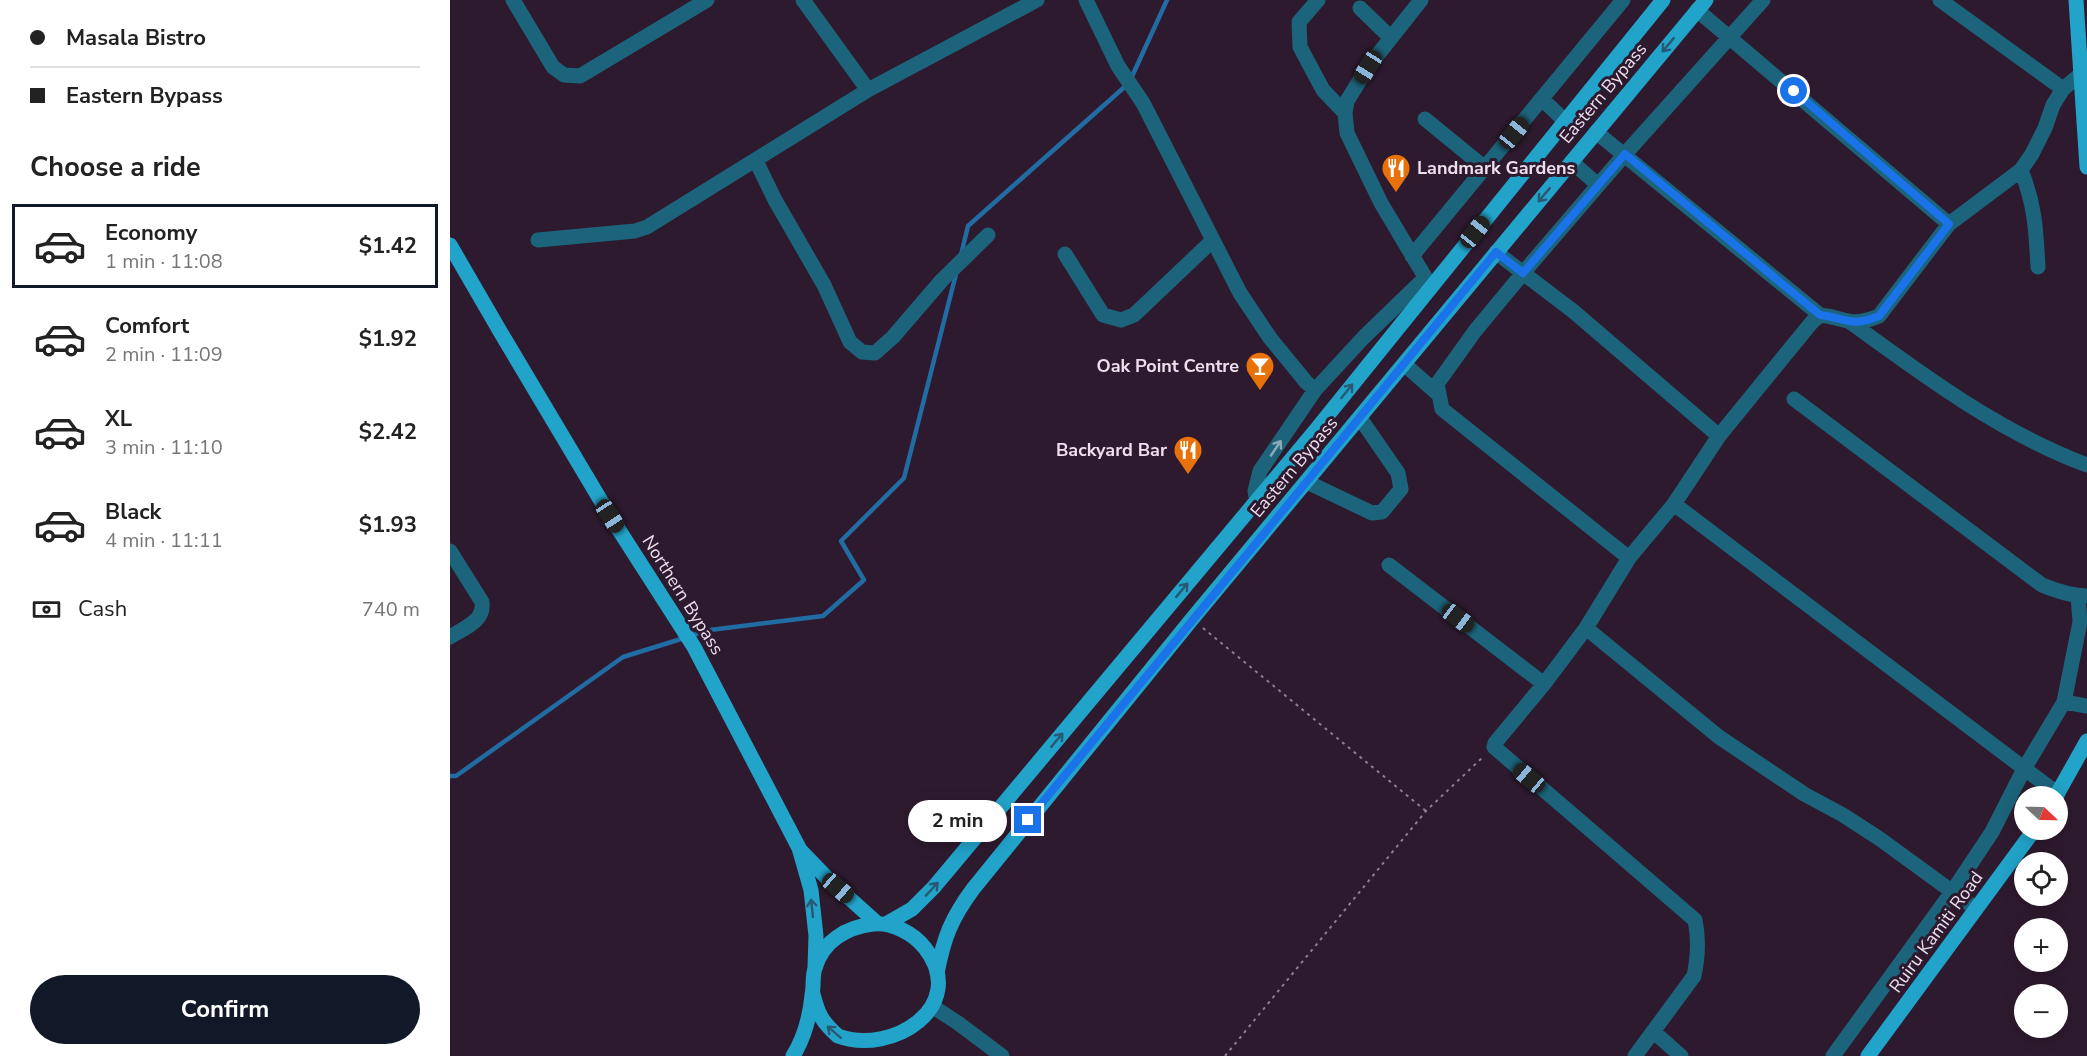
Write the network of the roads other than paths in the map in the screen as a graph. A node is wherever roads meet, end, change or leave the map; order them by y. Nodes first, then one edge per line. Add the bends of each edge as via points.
1 (513, 0) edge
2 (707, 0) edge
3 (803, 0) edge
4 (1037, 0) edge
5 (1086, 0) edge
6 (1318, 0) edge
7 (1421, 0) edge
8 (1623, 0) edge
9 (1663, 0) edge
10 (1763, 0) edge
11 (1940, 0) edge
12 (2076, 0) edge
13 (1702, 5) edge
14 (1360, 8) dead end
15 (1730, 37) junction
16 (1391, 38) junction
17 (2081, 74) junction
18 (2062, 89) junction
19 (868, 90) junction
20 (1542, 99) junction
21 (1345, 113) junction
22 (1425, 119) dead end
23 (1565, 120) junction
24 (1596, 132) junction
25 (1625, 154) junction
26 (756, 161) junction
27 (1572, 162) junction
28 (2087, 167) edge
29 (1485, 168) junction
30 (2021, 170) junction
31 (1598, 185) junction
32 (1949, 224) junction
33 (988, 235) dead end
34 (538, 240) dead end
35 (1212, 241) junction
36 (450, 244) edge
37 (1496, 252) junction
38 (1065, 254) dead end
39 (1412, 256) junction
40 (2038, 267) dead end
41 (1523, 273) junction
42 (1428, 283) junction
43 (1820, 315) junction
44 (1850, 322) junction
45 (1404, 364) junction
46 (1316, 390) junction
47 (1437, 393) junction
48 (1794, 399) dead end
49 (1360, 418) junction
50 (1719, 436) junction
51 (2087, 465) edge
52 (1307, 482) junction
53 (1257, 501) junction
54 (1674, 504) junction
55 (450, 550) edge
56 (1629, 558) junction
57 (1389, 565) dead end
58 (2083, 596) edge
59 (1586, 628) junction
60 (450, 637) edge
61 (1544, 684) junction
62 (2064, 702) junction
63 (2087, 706) edge
64 (2087, 741) edge
65 (2024, 769) junction
66 (2046, 786) edge
67 (2062, 786) edge
68 (2027, 840) edge
69 (799, 848) junction
70 (1952, 892) junction
71 (1976, 909) junction
72 (881, 924) junction
73 (815, 967) junction
74 (937, 973) junction
75 (813, 994) junction
76 (934, 1008) junction
77 (1654, 1032) junction
78 (867, 1053) edge
79 (793, 1056) edge
80 (1002, 1056) edge
81 (1635, 1056) edge
82 (1681, 1056) edge
83 (1833, 1056) edge
84 (1868, 1056) edge

1 - 2 street via 553,67 564,75 580,76
3 - 19 street
4 - 19 street
5 - 35 street
6 - 21 street via 1299,22 1300,47 1323,90
7 - 16 street
8 - 20 street
9 - 23 main road, Eastern Bypass
10 - 15 street
11 - 18 street
12 - 17 main road
13 - 15 street
13 -> 24 main road, Eastern Bypass
14 - 16 street
15 - 25 street
15 - 32 street
16 - 21 street via 1347,101
17 - 18 street
17 - 28 main road
18 - 30 street
19 - 26 street
20 - 23 street
20 - 29 street
21 - 39 street via 1347,133
22 - 29 street
23 - 42 main road, Eastern Bypass
24 - 25 street
24 - 27 main road, Eastern Bypass
25 - 31 street
25 - 43 street
26 - 33 street via 824,285 850,342 862,352 875,353 893,337
26 - 34 street via 647,227
27 - 31 street
27 -> 37 main road, Eastern Bypass
29 - 39 street
30 - 32 street
30 - 40 street via 2034,208
31 - 41 street
32 - 44 street via 1879,316 1863,323
35 - 38 street via 1134,315 1121,320 1103,315
35 - 46 street via 1270,338
36 - 69 main road, Northern Bypass via 610,516 679,621
37 - 41 street
37 - 45 main road, Eastern Bypass
39 - 42 street
41 - 47 street via 1445,370
41 - 50 street
42 - 46 street via 1363,338
53 -> 42 main road, Eastern Bypass
43 - 44 street
43 - 50 street
44 - 51 street via 1980,410
45 - 47 street
45 - 49 main road, Eastern Bypass
53 -> 46 street via 1260,471
47 - 56 street via 1442,409
48 - 58 street via 2042,585
49 - 52 main road, Eastern Bypass
49 - 52 street via 1401,481 1401,489 1388,507 1372,513
50 - 54 street
52 - 74 main road, Eastern Bypass via 959,907 943,943
72 -> 53 main road, Eastern Bypass via 912,909 934,887
54 - 56 street
54 - 65 street
55 - 60 street via 483,609 473,623
56 - 59 street
57 - 61 street
58 - 62 street
59 - 61 street
59 - 70 street via 1719,737 1843,815
61 - 77 street via 1494,747 1695,920 1698,933 1694,976
62 - 63 street
62 - 65 street
64 - 67 main road
65 - 66 street
65 - 70 street via 1992,832
68 - 71 main road, Ruiru Kamiti Road
69 - 72 main road via 829,880
73 -> 69 main road via 811,890
70 - 71 street
70 - 83 street
71 - 84 main road, Ruiru Kamiti Road
72 - 73 main road, Eastern Bypass via 857,926 839,935
72 - 74 main road via 904,930 919,941 931,956
73 - 75 main road, Eastern Bypass
74 - 76 main road, Eastern Bypass via 939,988
78 -> 75 main road, Eastern Bypass via 846,1043 824,1024
75 - 79 main road, Eastern Bypass via 807,1023
76 - 78 main road, Eastern Bypass via 914,1037 894,1047
76 - 80 street
77 - 81 street
77 - 82 street

